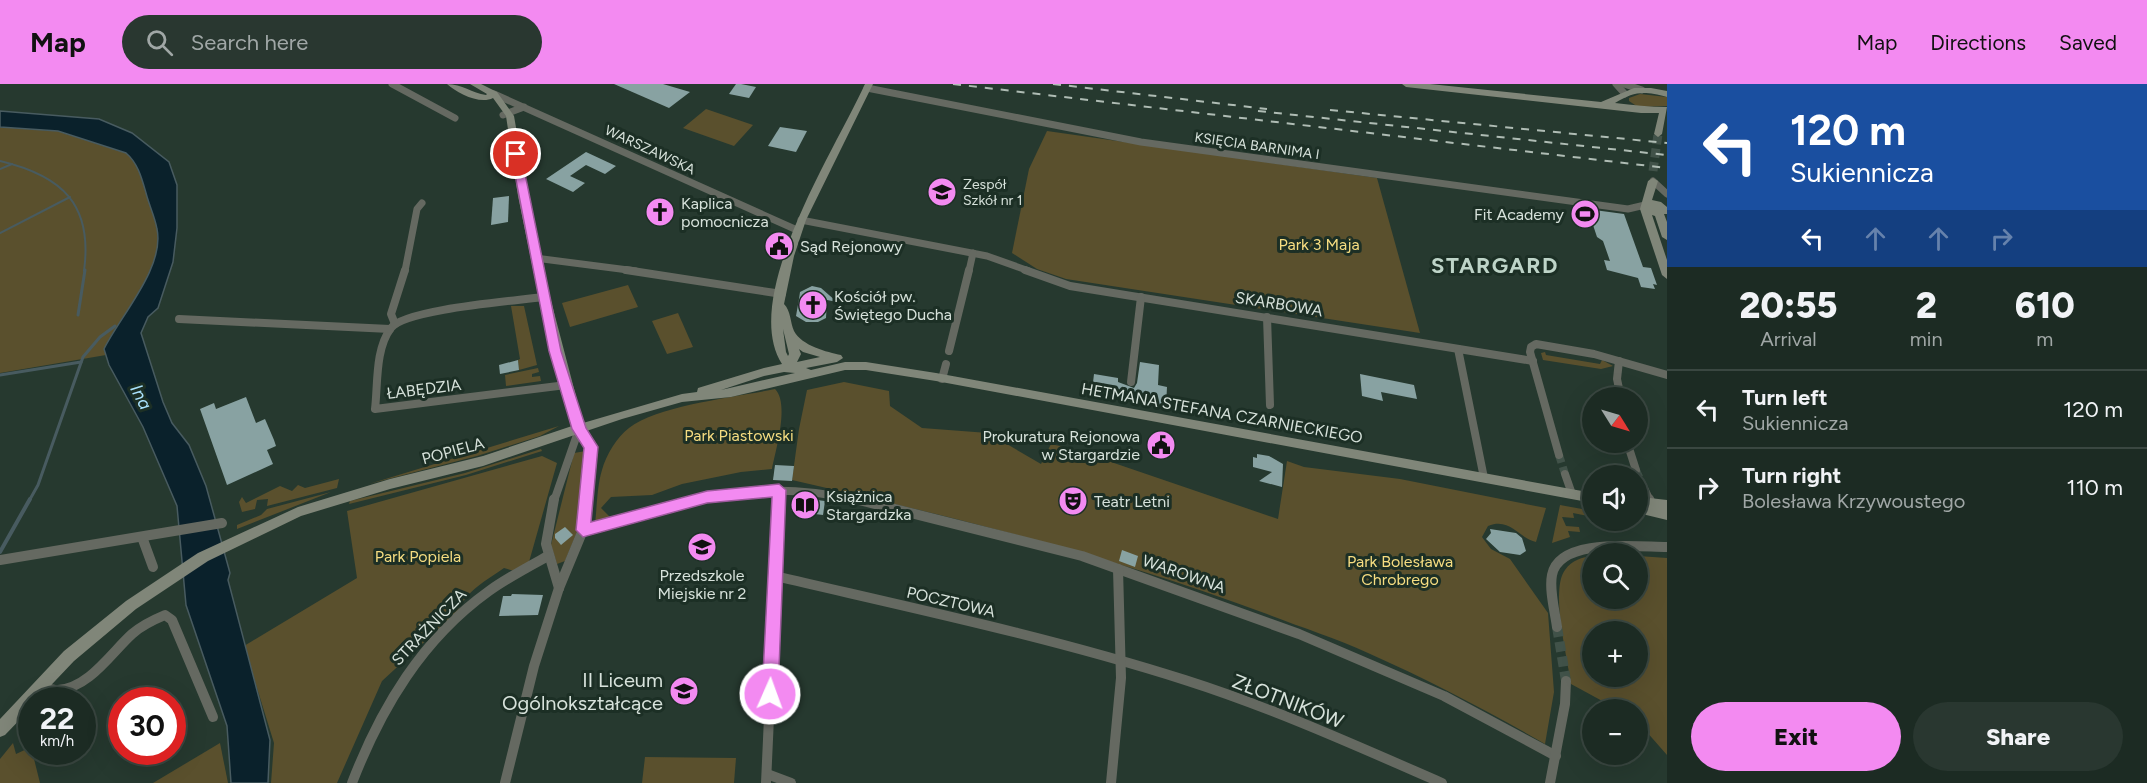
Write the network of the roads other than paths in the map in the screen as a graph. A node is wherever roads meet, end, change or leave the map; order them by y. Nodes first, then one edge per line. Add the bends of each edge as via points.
1 (392, 84) edge
2 (451, 84) edge
3 (474, 84) edge
4 (1406, 84) edge
5 (1616, 84) edge
6 (868, 86) edge
7 (1624, 91) edge
8 (1667, 92) edge
9 (493, 94) junction
10 (475, 96) junction
11 (1592, 104) junction
12 (524, 107) junction
13 (1638, 109) junction
14 (1666, 111) edge
15 (506, 114) junction
16 (455, 118) dead end
17 (1653, 176) junction
18 (1667, 194) edge
19 (422, 203) dead end
20 (1645, 205) junction
21 (1663, 208) edge
22 (800, 222) junction
23 (1667, 237) edge
24 (974, 253) junction
25 (535, 258) junction
26 (1667, 275) edge
27 (782, 296) junction
28 (543, 297) junction
29 (1141, 297) junction
30 (1267, 317) junction
31 (179, 319) dead end
32 (393, 327) junction
33 (791, 336) junction
34 (1458, 349) junction
35 (778, 351) junction
36 (949, 351) dead end
37 (837, 358) junction
38 (1533, 361) junction
39 (1619, 361) junction
40 (946, 364) dead end
41 (866, 366) junction
42 (788, 367) junction
43 (812, 373) junction
44 (1667, 375) edge
45 (764, 378) junction
46 (942, 379) junction
47 (1131, 382) dead end
48 (566, 385) junction
49 (1619, 387) edge
50 (1270, 405) dead end
51 (579, 429) junction
52 (1559, 455) tunnel mouth
53 (1565, 474) tunnel mouth
54 (1484, 478) junction
55 (779, 490) junction
56 (1572, 494) junction
57 (1582, 495) edge
58 (1648, 504) edge
59 (1667, 505) edge
60 (1648, 507) edge
61 (1667, 515) edge
62 (222, 523) dead end
63 (583, 530) junction
64 (142, 537) junction
65 (1667, 548) edge
66 (1582, 549) edge
67 (1648, 549) edge
68 (1648, 550) edge
69 (1667, 553) edge
70 (548, 556) junction
71 (0, 560) edge
72 (153, 567) dead end
73 (1118, 569) junction
74 (775, 576) junction
75 (559, 588) junction
76 (1557, 627) tunnel mouth
77 (1119, 660) junction
78 (1566, 681) tunnel mouth
79 (39, 687) edge
80 (72, 687) edge
81 (18, 710) edge
82 (213, 717) dead end
83 (0, 730) edge
84 (1556, 756) junction
85 (766, 779) edge
86 (352, 783) edge
87 (505, 783) edge
88 (791, 783) edge
89 (1111, 783) edge
90 (1442, 783) edge
91 (1550, 783) edge

1 - 16 street
2 - 10 main road
3 - 9 main road, WARSZAWSKA
4 - 11 main road
5 - 7 street
6 - 20 street, KSIĘCIA BARNIMA I via 1061,128 1163,145 1628,209
6 - 22 main road
7 - 8 main road
7 - 11 main road via 1614,103
7 - 13 main road via 1623,101
9 - 10 main road via 486,99
9 - 12 street, WARSZAWSKA
9 - 15 main road
10 - 15 main road
11 - 13 main road
12 - 15 street
12 - 22 street, WARSZAWSKA
13 - 14 main road
13 - 14 main road via 1658,129
15 - 25 main road
17 - 18 street
17 - 20 main road
17 - 21 main road
19 - 32 street, ŁABĘDZIA via 417,209 404,275 390,314
20 - 21 main road
20 - 26 main road
21 - 23 main road
22 - 24 street, SKARBOWA
22 - 27 main road
24 - 29 street, SKARBOWA via 1058,283
24 - 36 street
25 - 27 street
25 - 28 main road
27 - 33 main road
27 - 35 main road via 776,326
28 - 32 street via 418,314
28 - 48 main road
29 - 30 street, SKARBOWA
29 - 47 street
30 - 34 street, SKARBOWA
30 - 50 street
31 - 32 street
32 - 48 street, ŁABĘDZIA via 382,347 375,409
33 - 37 main road via 811,350
33 - 42 main road via 795,357
34 - 38 street, SKARBOWA
34 - 54 street
35 - 42 main road
35 - 45 main road
37 - 41 main road
37 - 42 main road, POPIELA
38 - 39 street via 1531,346 1536,344
38 - 52 street
39 - 44 street
39 - 49 street
40 - 46 street
41 - 43 main road, POPIELA
41 - 46 main road, HETMANA STEFANA CZARNIECKIEGO
42 - 43 main road
42 - 45 main road, POPIELA
43 - 45 main road, POPIELA via 795,378
45 - 51 main road, POPIELA via 731,393 682,398
46 - 54 main road, HETMANA STEFANA CZARNIECKIEGO
48 - 51 main road
51 - 63 street via 592,453
51 - 70 street via 549,520
51 - 79 main road, POPIELA via 483,461 298,512 234,541 157,587 104,627
53 - 56 street
54 - 56 main road, HETMANA STEFANA CZARNIECKIEGO
55 - 63 street, WAROWNA via 707,497
55 - 73 street, WAROWNA via 798,490 993,531
55 - 74 street
56 - 57 main road, HETMANA STEFANA CZARNIECKIEGO
58 - 59 main road
60 - 61 main road
62 - 64 street
63 - 75 street
64 - 71 street
64 - 72 street
65 - 67 street
66 - 76 street via 1571,552 1557,564 1552,576
68 - 69 street
70 - 75 street
70 - 86 street, STRAŻNICZA via 483,595 418,658 391,696
73 - 77 street
73 - 84 street, WAROWNA via 1394,673
74 - 77 street, POCZTOWA
74 - 85 street
75 - 87 street via 534,666
77 - 89 street via 1121,678
77 - 90 street, ZŁOTNIKÓW via 1263,709
78 - 84 street
80 - 82 street via 144,624 165,615 172,620
81 - 83 main road, POPIELA
84 - 91 street
85 - 88 street

